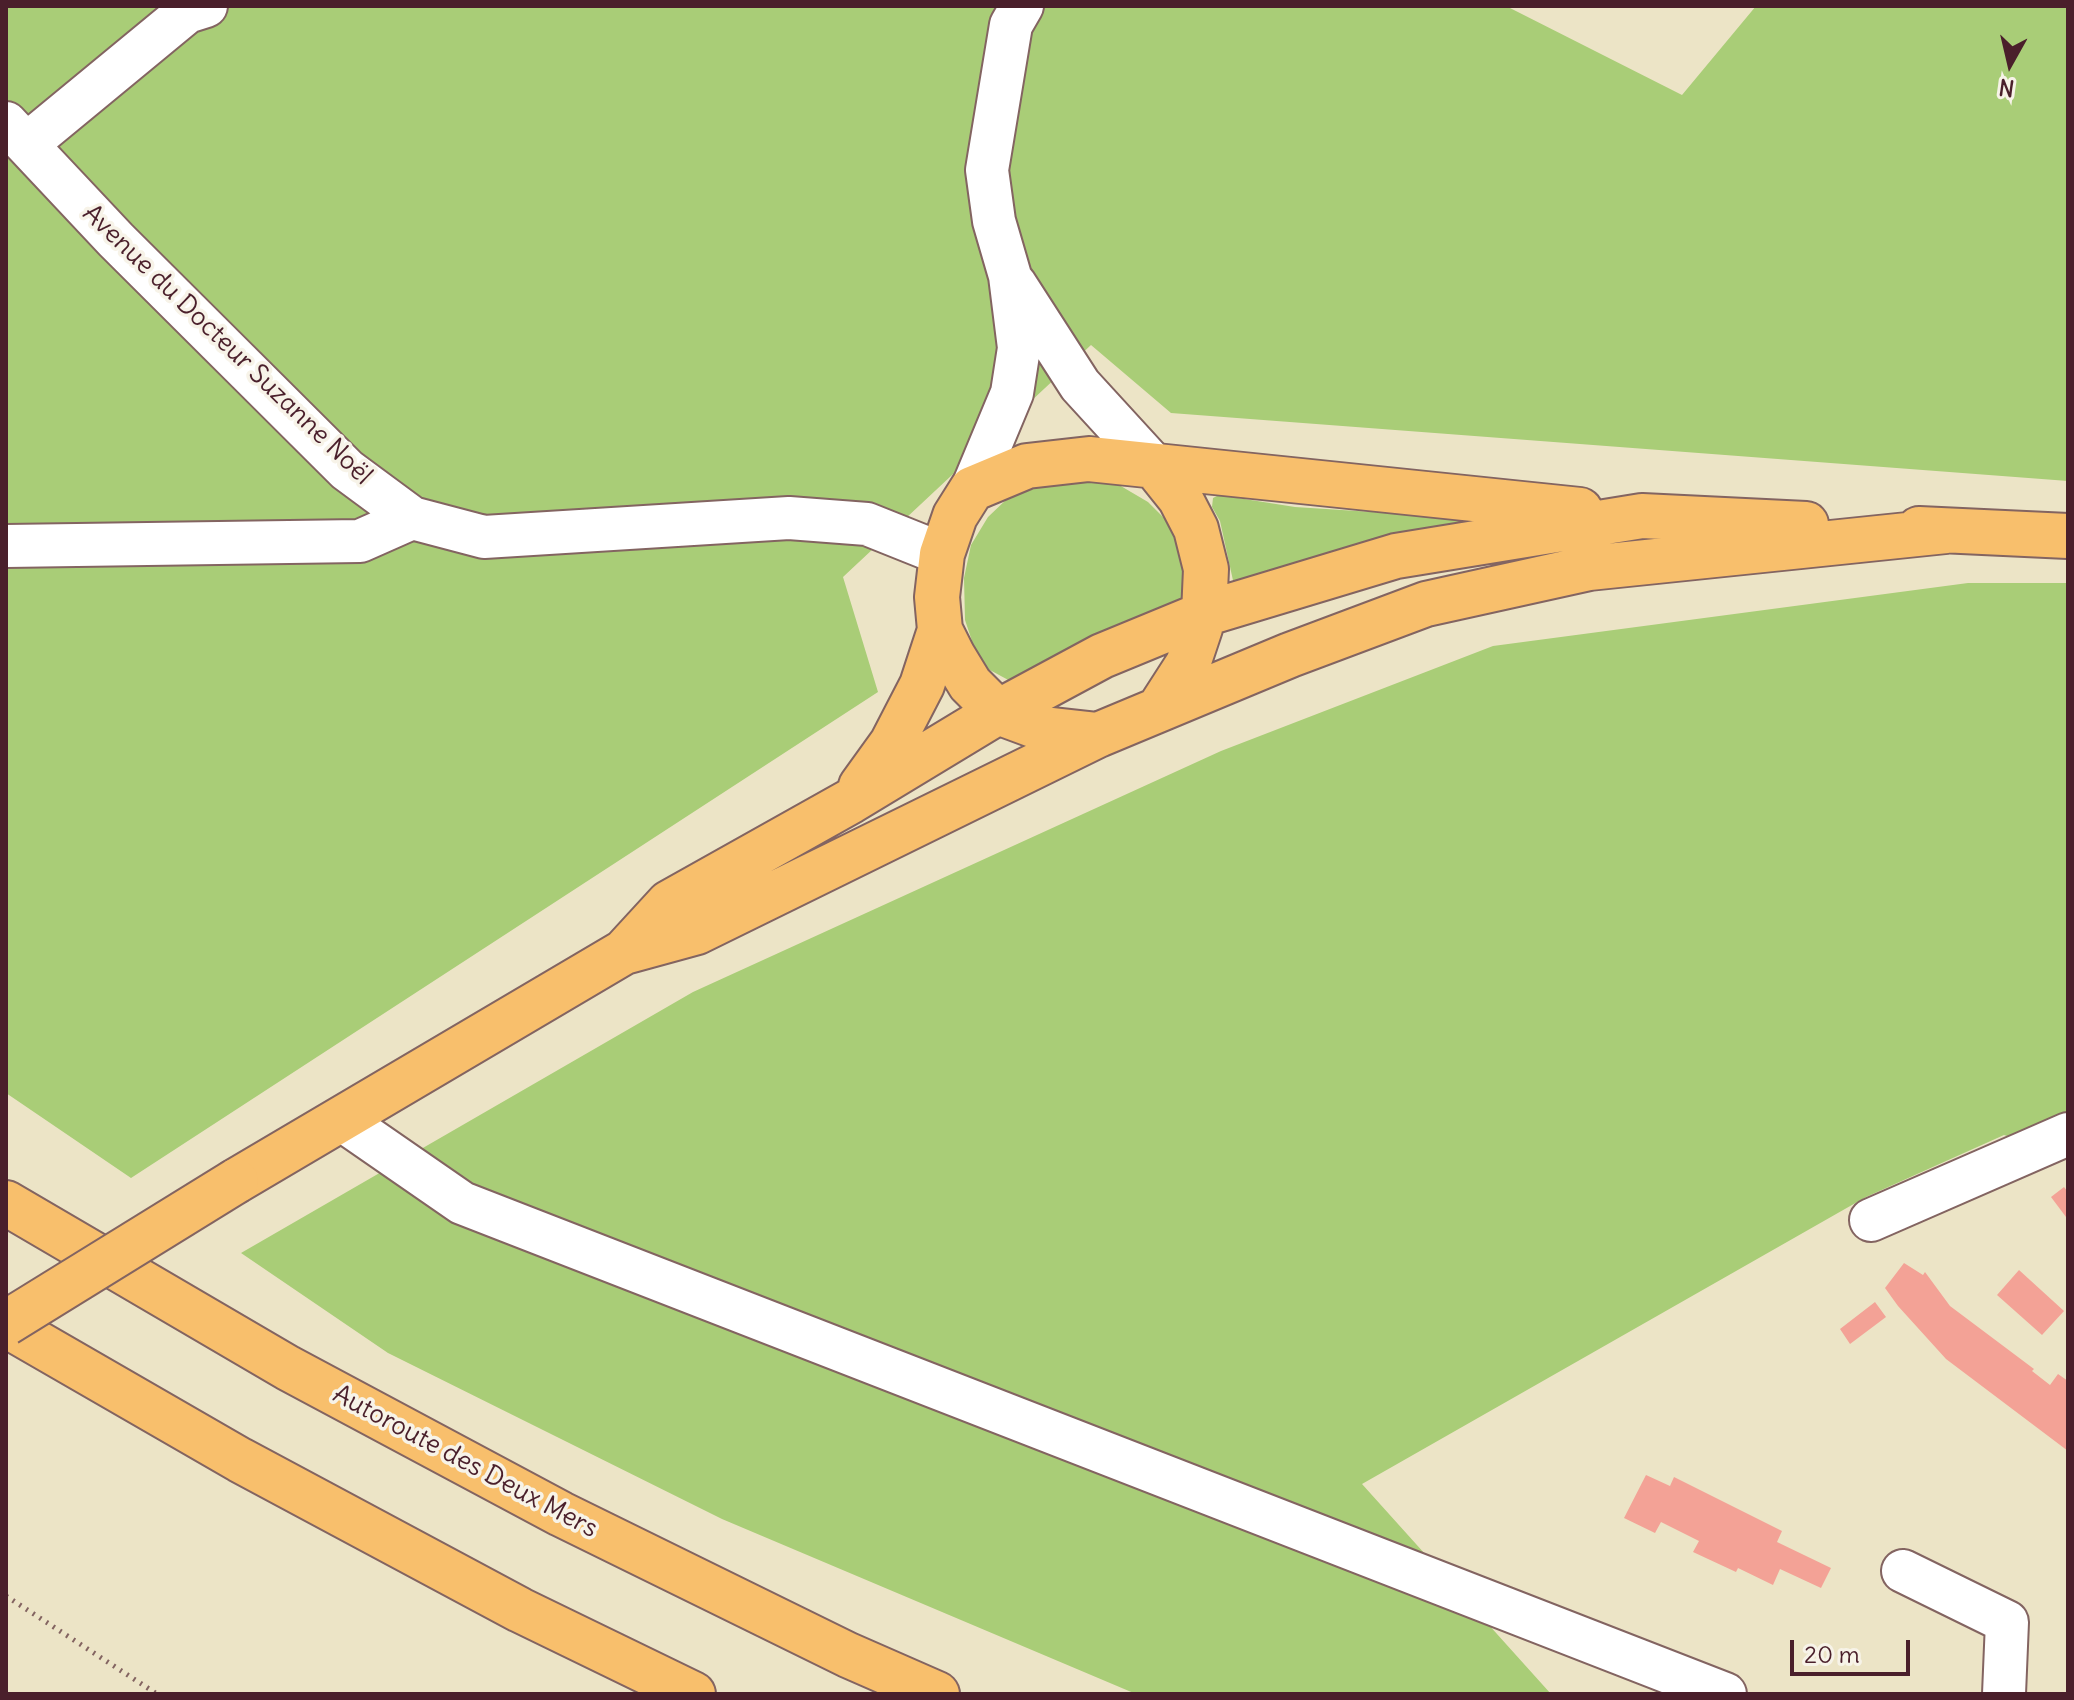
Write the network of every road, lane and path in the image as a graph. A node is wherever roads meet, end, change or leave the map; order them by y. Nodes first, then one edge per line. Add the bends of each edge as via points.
1 (206, 6) edge
2 (1022, 6) edge
3 (16, 134) edge
4 (1010, 276) junction
5 (1156, 468) junction
6 (972, 489) junction
7 (1642, 516) junction
8 (412, 518) junction
9 (1946, 531) junction
10 (2068, 536) edge
11 (6, 546) edge
12 (942, 554) junction
13 (1204, 614) junction
14 (940, 630) junction
15 (1159, 709) junction
16 (998, 712) junction
17 (1098, 735) junction
18 (851, 801) junction
19 (624, 952) junction
20 (342, 1120) junction
21 (2068, 1134) edge
22 (6, 1203) edge
23 (1871, 1220) dead end
24 (6, 1324) edge
25 (1903, 1571) dead end
26 (6, 1596) edge
27 (157, 1694) edge
28 (693, 1694) edge
29 (937, 1694) edge
30 (1725, 1694) edge
31 (2004, 1694) edge

1 - 3 street via 187,12
2 - 4 street via 1011,25 987,170
3 - 8 street, Avenue du Docteur Suzanne Noël via 347,470
4 - 5 street via 1080,385
4 - 6 street via 1019,348 1012,393
5 - 6 main road via 1089,459 1027,466
5 - 7 main road
5 - 13 main road via 1196,529 1206,569
6 - 12 main road via 955,516
7 - 9 main road
7 - 13 main road via 1396,556
8 - 11 street via 360,541
8 - 12 street, Avenue du Docteur Suzanne Noël via 484,537 789,518 867,524
9 - 10 main road
9 - 15 main road via 1589,568 1426,604
12 - 14 main road
13 - 15 main road via 1188,664
13 - 16 main road via 1102,656
14 - 16 main road via 970,684
14 - 18 main road via 922,685 892,743
15 - 17 main road
16 - 17 main road via 1044,729
16 - 18 main road
17 - 19 main road via 697,932
18 - 19 main road via 669,903
19 - 20 main road
20 - 24 main road, bridge
20 - 30 street via 462,1203
21 - 23 street
22 - 29 main road, Autoroute des Deux Mers via 288,1368 561,1514
24 - 28 main road via 240,1460 520,1610
25 - 31 street via 2007,1622
26 - 27 path

